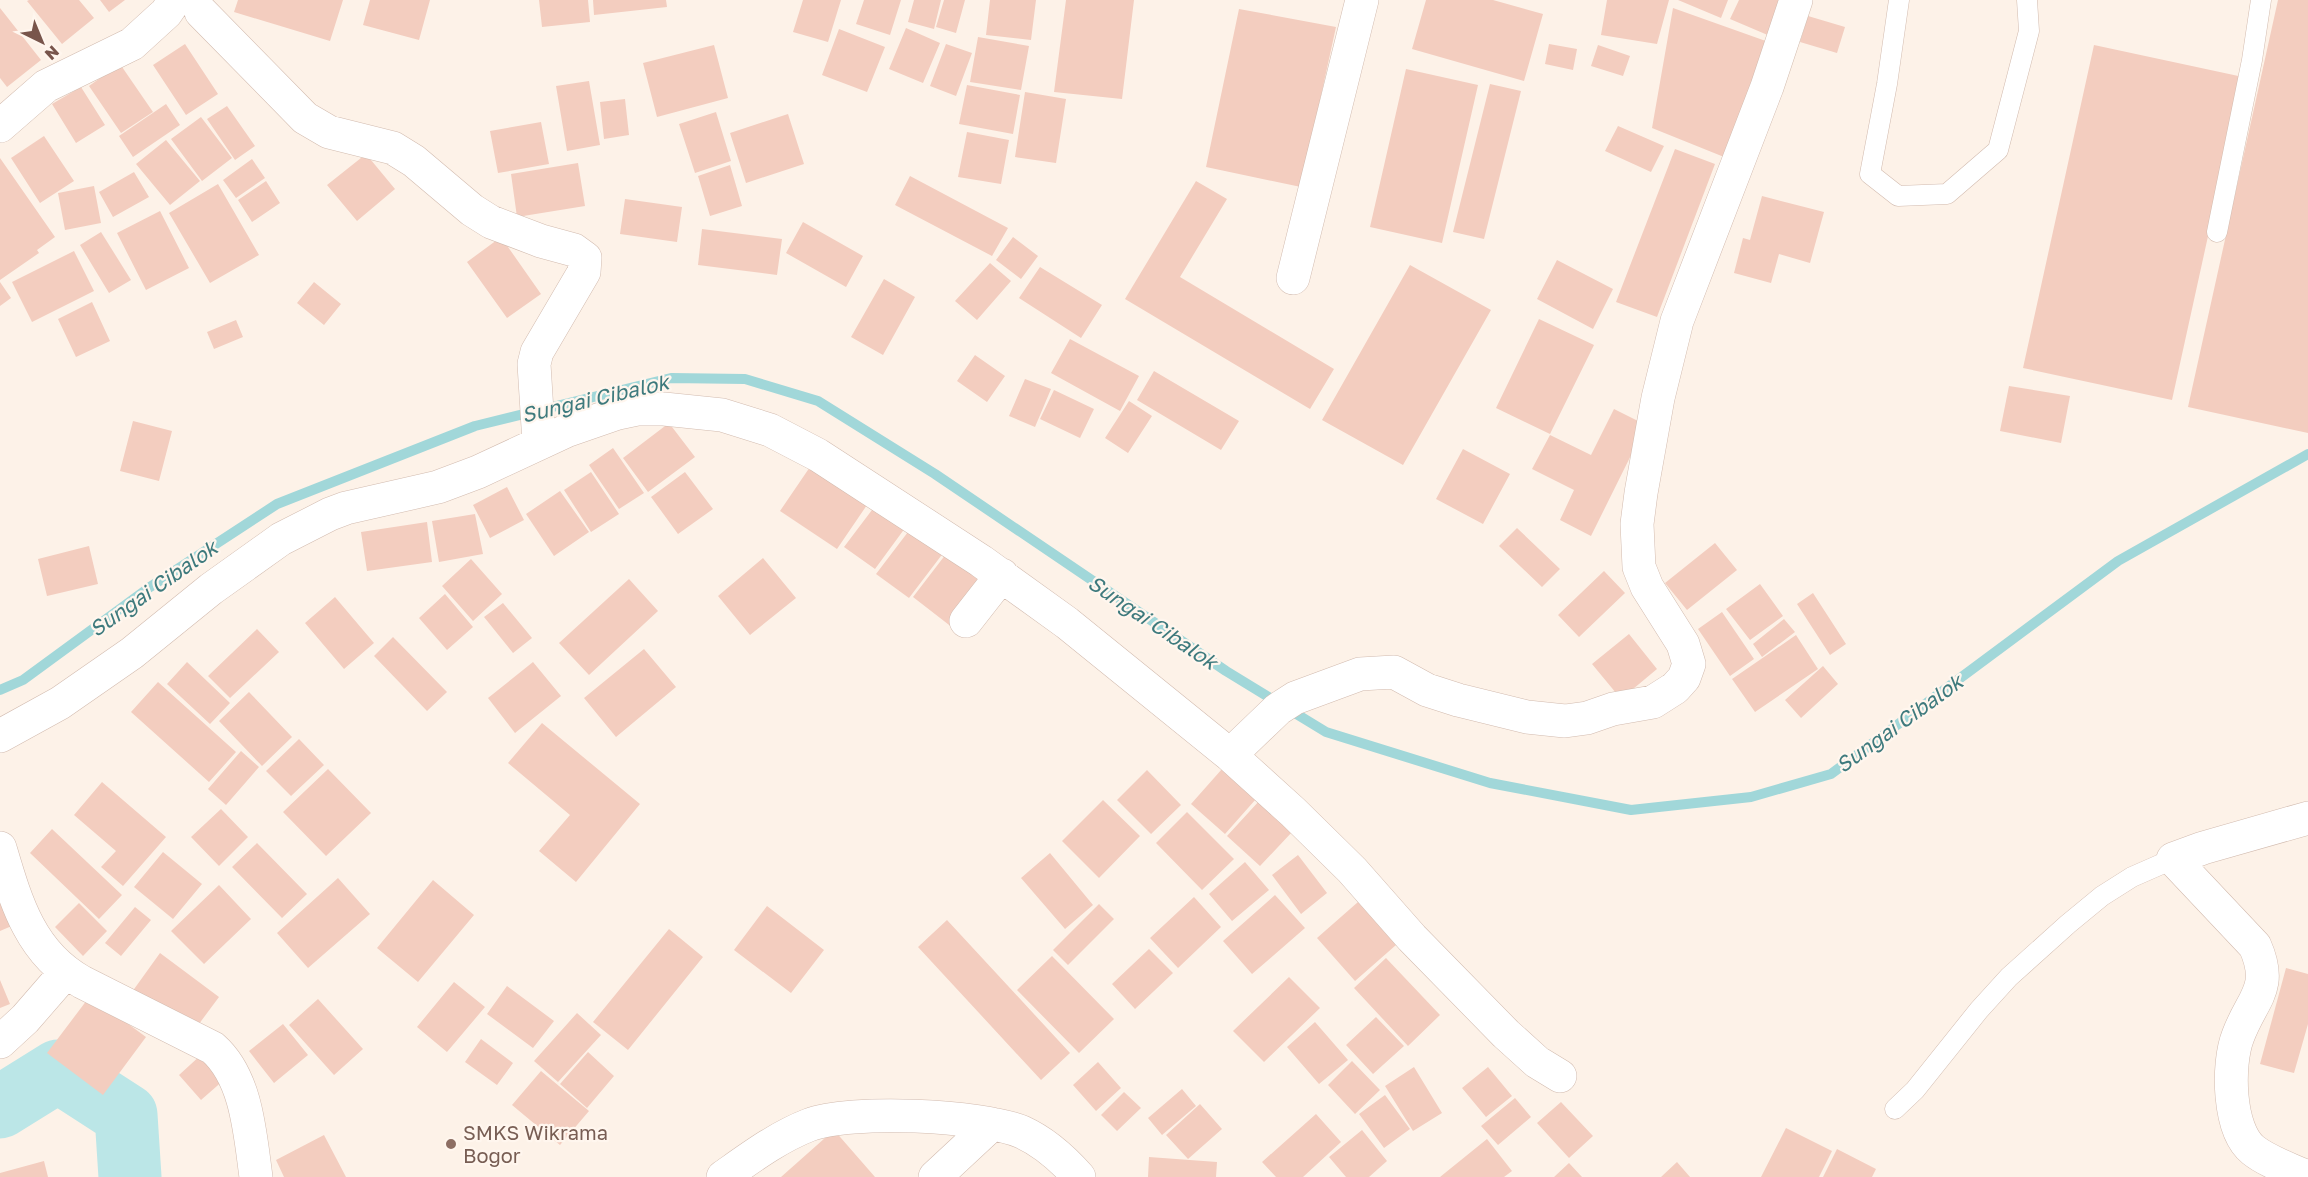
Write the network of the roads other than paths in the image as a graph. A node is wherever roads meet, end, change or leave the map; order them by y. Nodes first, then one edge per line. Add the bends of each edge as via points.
1 (1362, 0) edge
2 (1796, 0) edge
3 (1899, 0) edge
4 (2027, 0) edge
5 (2261, 0) edge
6 (188, 6) edge
7 (0, 126) edge
8 (2217, 232) dead end
9 (1293, 278) dead end
10 (538, 431) junction
11 (1002, 575) junction
12 (966, 621) dead end
13 (0, 736) edge
14 (1230, 755) junction
15 (2308, 818) edge
16 (0, 848) edge
17 (2173, 859) junction
18 (65, 973) junction
19 (0, 1042) edge
20 (1560, 1076) dead end
21 (1895, 1109) dead end
22 (992, 1124) junction
23 (256, 1177) edge
24 (723, 1177) edge
25 (935, 1177) edge
26 (1079, 1177) edge
27 (2307, 1177) edge

1 - 9 street
2 - 14 street via 1767,87 1677,321 1659,389 1641,493 1637,524 1639,567 1683,644 1689,664 1684,678 1653,702 1564,721 1527,717 1458,700 1427,690 1394,672 1360,674 1286,703
3 - 4 lane via 1870,174 1898,196 1947,194 1998,150 2029,31
5 - 8 lane
6 - 7 street via 166,13 132,44 46,86
6 - 10 street via 305,118 330,132 393,148 491,222 574,250 585,258 584,272 537,352 534,364
10 - 11 street via 637,409 722,415 794,441
10 - 13 street via 478,472 438,488 346,508 281,540 60,704
11 - 12 street
11 - 14 street
14 - 20 street via 1352,870 1506,1034 1537,1062
15 - 17 street
16 - 18 street via 24,920
17 - 21 lane via 2102,896 2009,977
17 - 27 street via 2254,946 2263,964 2263,981 2231,1057 2233,1095 2244,1140 2254,1150
18 - 19 street
18 - 23 street via 199,1040 221,1055 241,1096
22 - 24 street via 871,1116 833,1119 788,1134
22 - 25 street
22 - 26 street via 1024,1133 1056,1153

